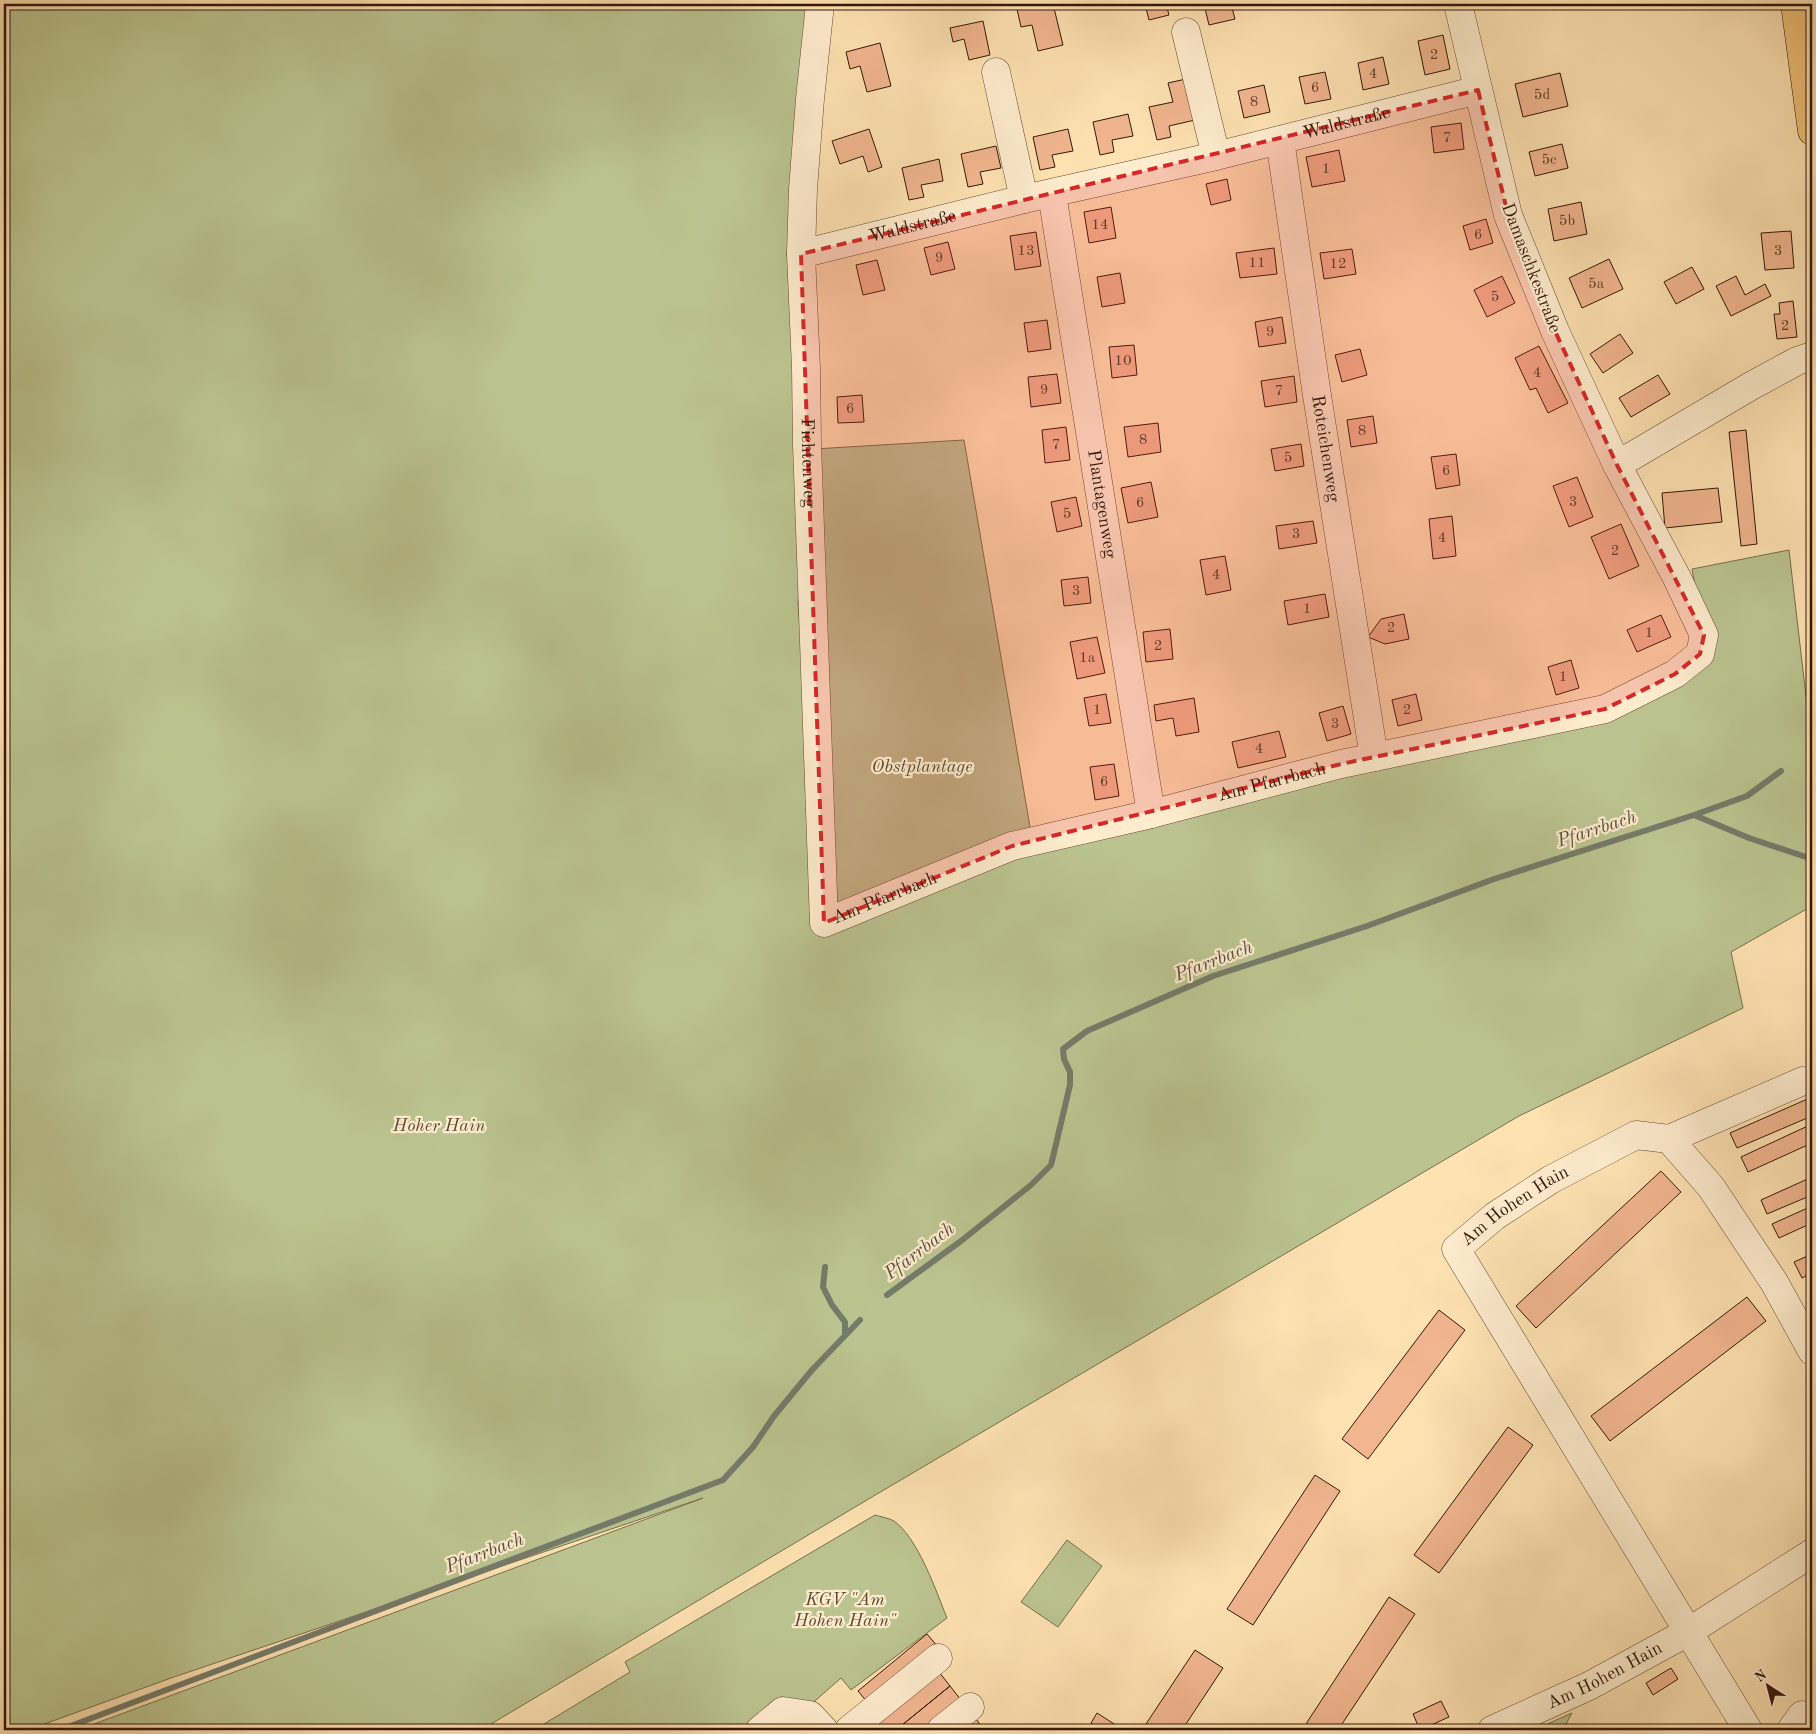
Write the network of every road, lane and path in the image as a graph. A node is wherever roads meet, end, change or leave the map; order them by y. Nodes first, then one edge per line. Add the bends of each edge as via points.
1 (820, 4) edge
2 (1458, 4) edge
3 (1795, 4) edge
4 (1186, 32) dead end
5 (996, 72) dead end
6 (1478, 90) junction
7 (1812, 131) edge
8 (1280, 140) junction
9 (1216, 156) junction
10 (1052, 194) junction
11 (1024, 199) junction
12 (801, 254) junction
13 (1812, 356) edge
14 (1616, 465) junction
15 (1704, 635) joint
16 (1374, 757) junction
17 (1151, 814) junction
18 (824, 923) joint
19 (1803, 1081) dead end
20 (1669, 1139) junction
21 (1812, 1351) edge
22 (1812, 1553) edge
23 (1688, 1632) junction
24 (938, 1658) dead end
25 (970, 1707) dead end
26 (760, 1730) edge
27 (824, 1730) edge
28 (849, 1730) edge
29 (941, 1730) edge
30 (1492, 1730) edge
31 (1748, 1730) edge

1 - 12 street, Fichtenweg via 803,188
2 - 6 street, Damaschkestraße
3 - 7 main road
4 - 9 street
5 - 11 street
6 - 8 street, Waldstraße
6 - 14 street, Damaschkestraße via 1508,215 1554,331
8 - 9 street, Waldstraße
8 - 16 street, Roteichenweg
9 - 10 street, Waldstraße
10 - 11 street, Waldstraße
10 - 17 street, Plantagenweg
11 - 12 street, Waldstraße
12 - 18 street, Fichtenweg
13 - 14 street via 1750,386
14 - 15 street, Damaschkestraße
15 - 16 street, Am Pfarrbach via 1700,654 1675,674 1605,709
16 - 17 street, Am Pfarrbach
17 - 18 street, Am Pfarrbach via 1012,846
19 - 20 street
20 - 21 street via 1711,1186 1774,1282
20 - 23 street, Am Hohen Hain via 1636,1136 1550,1180 1495,1216 1456,1249
22 - 23 street, Am Hohen Hain
23 - 30 street, Am Hohen Hain via 1589,1686
23 - 31 street, Am Hohen Hain
24 - 28 street
25 - 29 street
26 - 27 street via 783,1711 810,1715

